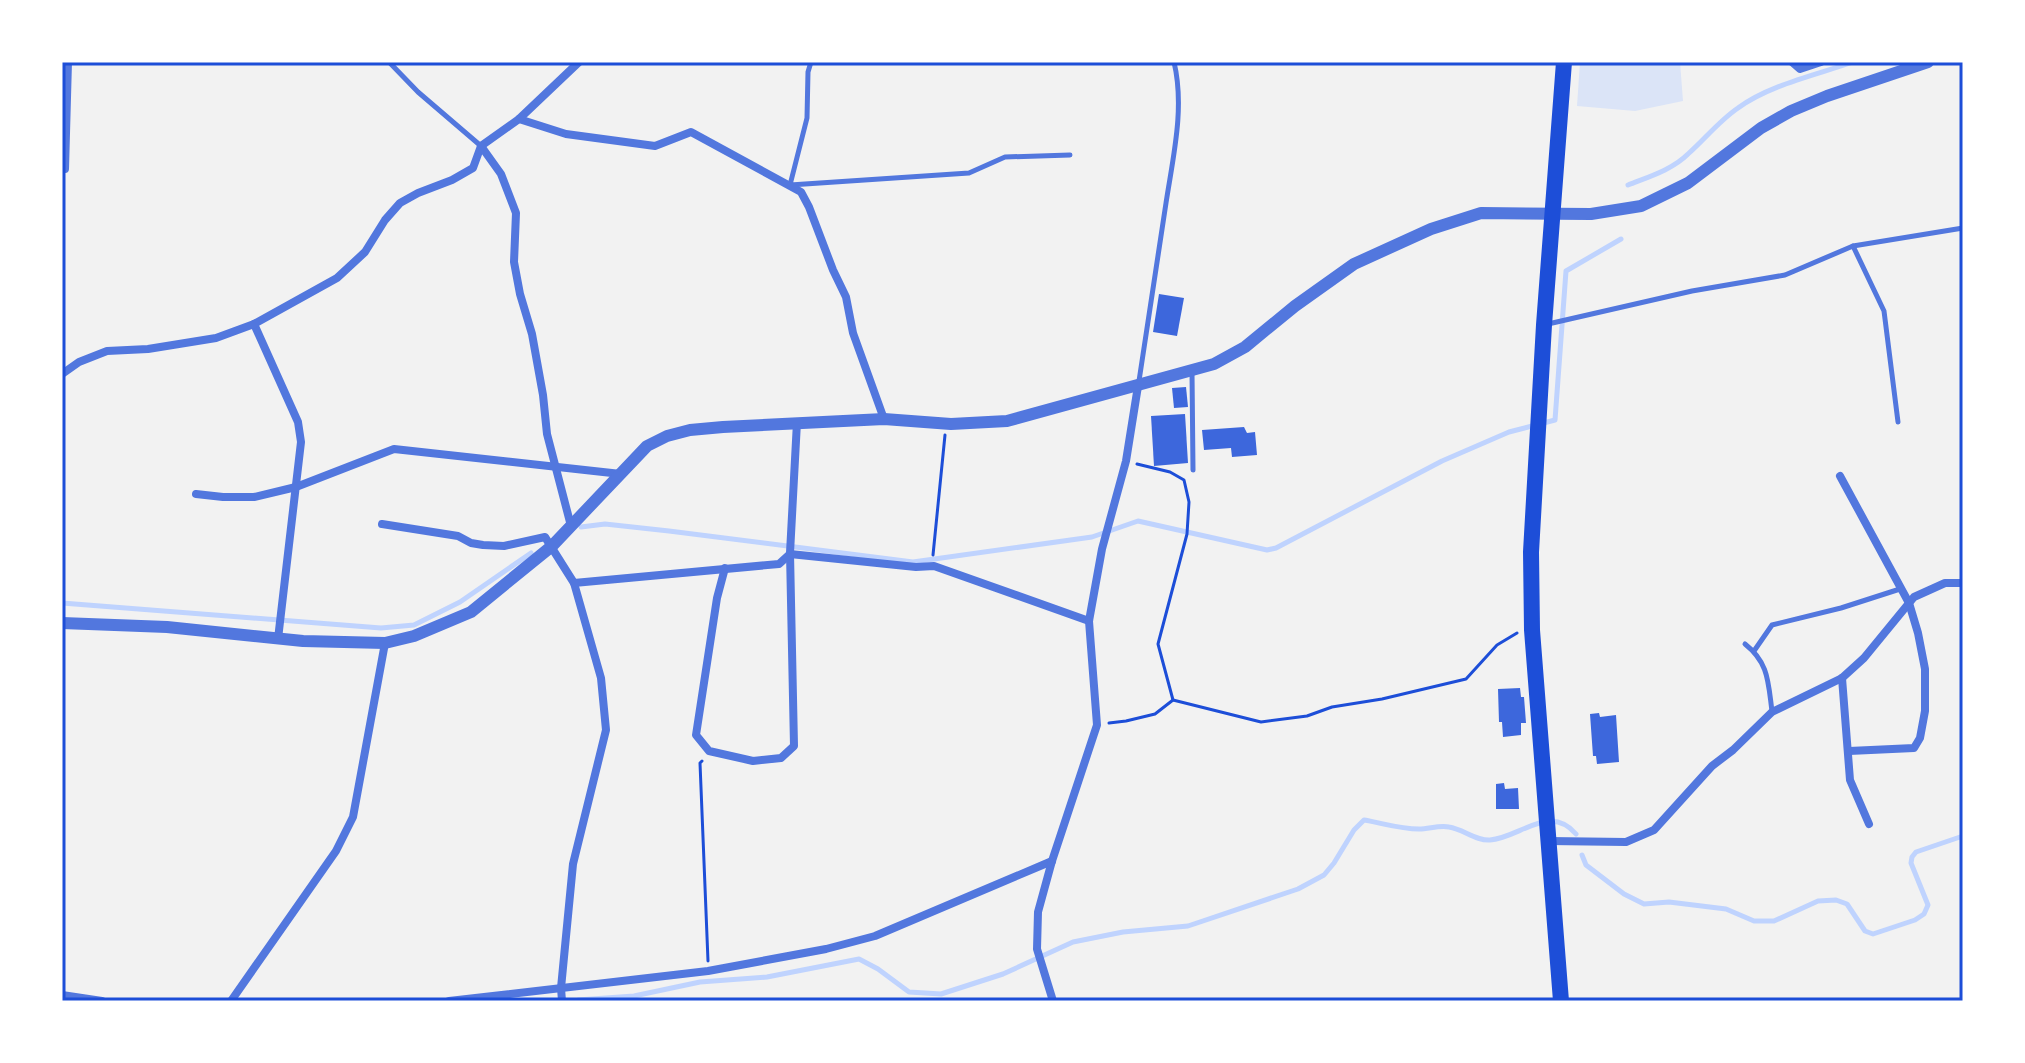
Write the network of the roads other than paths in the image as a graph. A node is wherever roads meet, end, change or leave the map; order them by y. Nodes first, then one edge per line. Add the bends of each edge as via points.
1 (68, 62) edge
2 (389, 62) edge
3 (579, 62) edge
4 (811, 62) edge
5 (1174, 62) edge
6 (1564, 62) edge
7 (1792, 62) edge
8 (1821, 62) edge
9 (1928, 62) edge
10 (64, 103) edge
11 (519, 119) junction
12 (481, 146) junction
13 (1070, 155) dead end
14 (65, 169) dead end
15 (790, 185) junction
16 (1552, 214) junction
17 (1963, 228) edge
18 (1853, 246) junction
19 (254, 324) junction
20 (1544, 325) junction
21 (1192, 371) junction
22 (62, 374) edge
23 (1138, 386) junction
24 (884, 419) junction
25 (797, 422) junction
26 (1898, 422) dead end
27 (556, 466) junction
28 (1193, 470) dead end
29 (622, 474) junction
30 (1840, 476) dead end
31 (296, 487) junction
32 (196, 494) dead end
33 (382, 524) dead end
34 (571, 526) junction
35 (552, 546) junction
36 (790, 554) junction
37 (725, 568) junction
38 (574, 583) junction
39 (1963, 583) edge
40 (1900, 589) junction
41 (1909, 603) junction
42 (1089, 621) junction
43 (62, 623) edge
44 (279, 632) junction
45 (385, 643) junction
46 (1745, 644) dead end
47 (1754, 651) junction
48 (1842, 678) junction
49 (1772, 712) junction
50 (1849, 751) junction
51 (1869, 824) dead end
52 (1547, 828) junction
53 (1052, 861) junction
54 (561, 988) junction
55 (62, 995) edge
56 (102, 1001) edge
57 (231, 1001) edge
58 (449, 1001) edge
59 (562, 1001) edge
60 (1053, 1001) edge
61 (1561, 1001) edge

1 - 10 street
2 - 12 lane
3 - 11 street
4 - 15 lane via 807,118
5 - 23 lane via 1179,104
6 - 16 highway
7 - 8 street via 1800,69
9 - 16 street via 1791,111 1688,183 1641,206
10 - 14 street
11 - 12 street
11 - 15 street via 566,134 655,146 691,132
12 - 19 street via 473,168 400,203 365,252 337,278
12 - 27 street via 501,174 516,213 514,262
13 - 15 lane via 1005,157 969,173
15 - 24 street via 809,207 846,297 853,333
16 - 20 highway
16 - 21 street via 1481,213 1431,229 1354,264 1245,347
17 - 18 lane
18 - 20 lane via 1785,275
18 - 26 lane via 1884,311
19 - 22 street via 216,338 107,351
19 - 31 street via 298,422
20 - 52 highway via 1531,552
21 - 23 street
21 - 28 lane
23 - 24 street via 1007,421
23 - 42 street
24 - 25 street
25 - 29 street via 667,436 647,446
25 - 36 street
27 - 29 street
27 - 31 street via 394,449
27 - 34 street
29 - 34 street
30 - 40 street
31 - 32 street via 254,497
31 - 44 street
33 - 35 street via 483,545 545,537
34 - 35 street
35 - 38 street
35 - 45 street via 471,612
36 - 37 street via 779,564
36 - 37 street via 794,746 781,758 753,761 709,751 696,735
36 - 42 street via 934,566
37 - 38 street
38 - 54 street via 601,678 606,730 573,864
39 - 41 street via 1945,583
40 - 41 street
40 - 47 lane via 1772,625
41 - 48 street
41 - 50 street via 1925,669 1920,738 1914,748
42 - 53 street via 1097,725
43 - 44 street
44 - 45 street via 303,641
45 - 57 street via 353,817 336,851
46 - 47 lane
47 - 49 lane via 1767,673
48 - 49 street
48 - 50 street
49 - 52 street via 1712,766 1654,830 1626,842
50 - 51 street via 1850,780
52 - 61 highway
53 - 54 street via 875,936 826,949 708,971
53 - 60 street via 1038,912 1037,949
54 - 58 street
54 - 59 street
55 - 56 street

